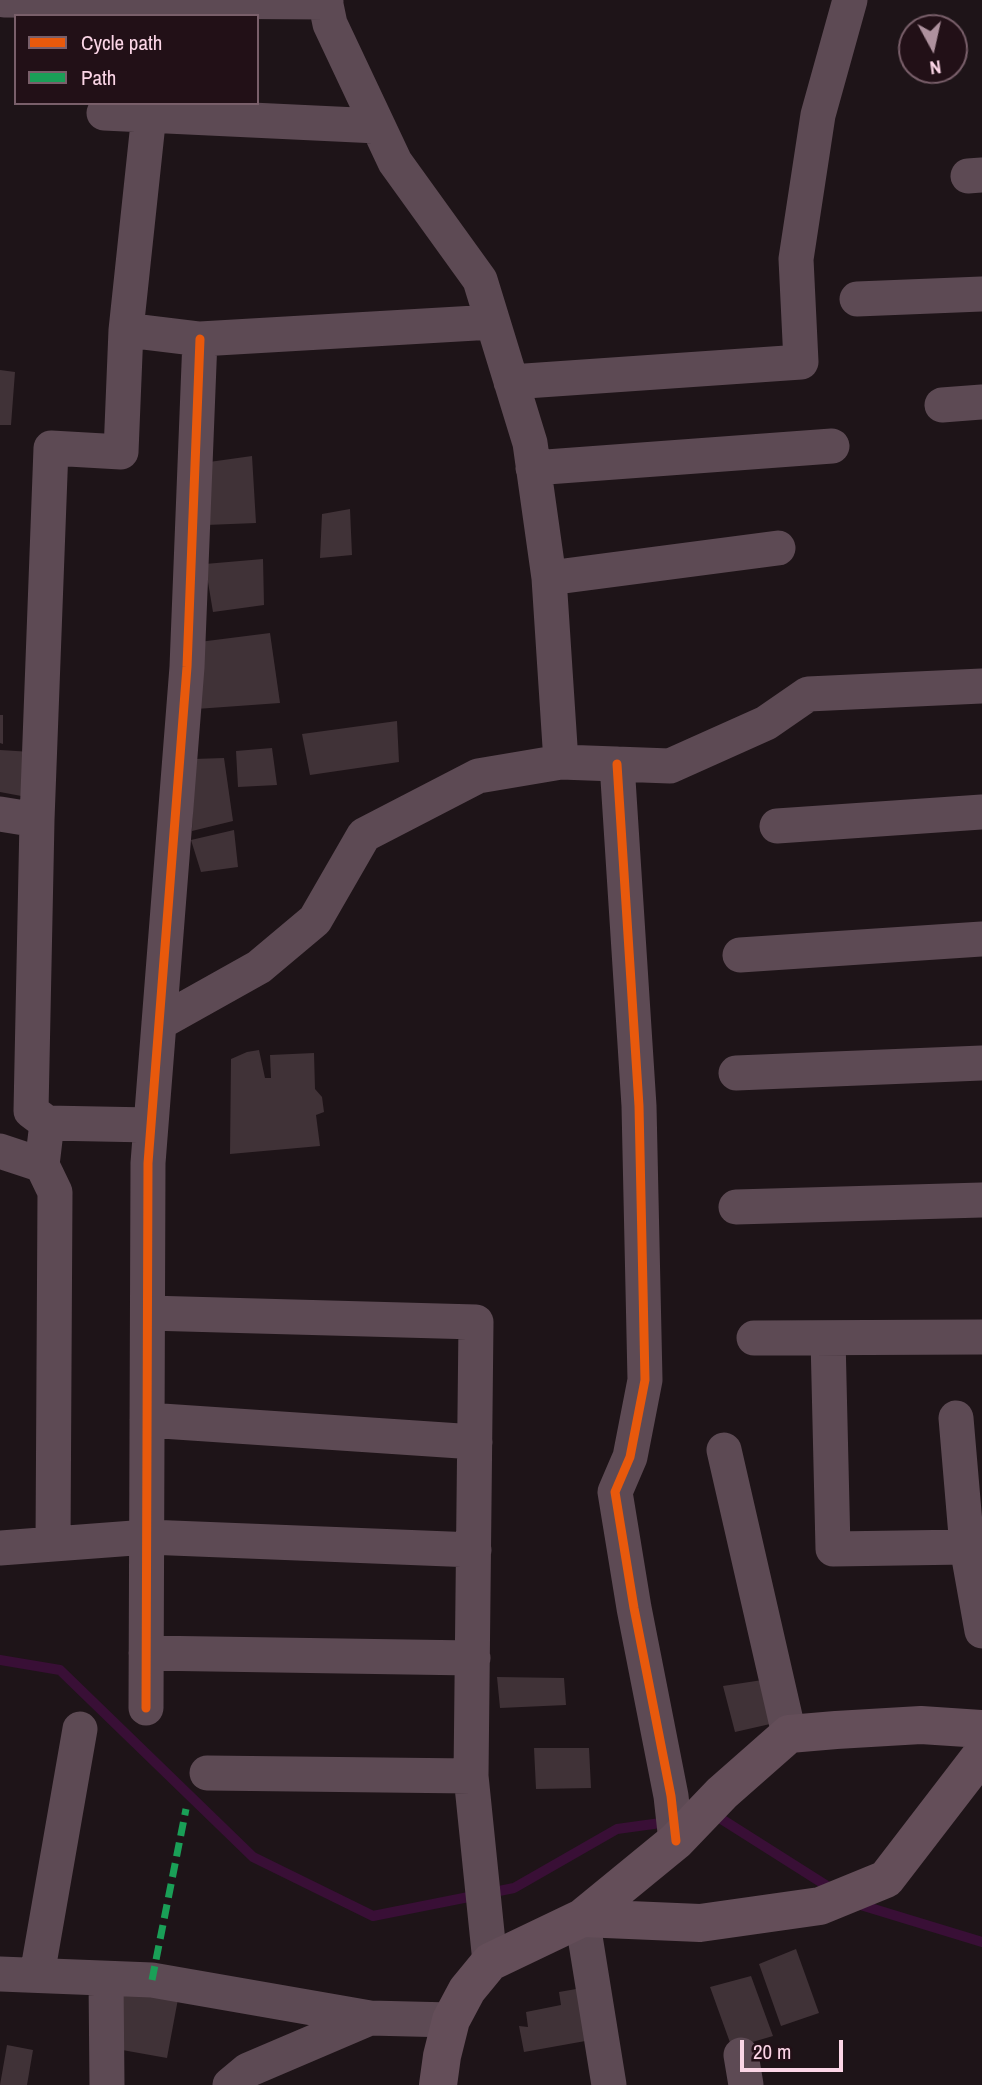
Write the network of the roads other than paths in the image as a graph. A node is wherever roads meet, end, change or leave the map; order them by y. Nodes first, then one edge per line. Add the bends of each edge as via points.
1 (4, 0) edge
2 (850, 0) edge
3 (326, 1) edge
4 (104, 113) dead end
5 (149, 114) junction
6 (378, 126) junction
7 (982, 294) edge
8 (857, 299) dead end
9 (493, 322) junction
10 (126, 330) junction
11 (200, 339) junction
12 (511, 382) junction
13 (982, 402) edge
14 (942, 405) dead end
15 (832, 446) dead end
16 (533, 468) junction
17 (778, 548) dead end
18 (549, 578) junction
19 (982, 686) edge
20 (561, 762) junction
21 (617, 764) junction
22 (982, 812) edge
23 (0, 814) edge
24 (37, 820) junction
25 (777, 826) dead end
26 (982, 939) edge
27 (740, 955) dead end
28 (159, 1023) junction
29 (982, 1063) edge
30 (736, 1073) dead end
31 (47, 1123) junction
32 (151, 1125) junction
33 (0, 1151) edge
34 (42, 1165) junction
35 (982, 1200) edge
36 (736, 1207) dead end
37 (148, 1313) junction
38 (982, 1337) edge
39 (754, 1338) dead end
40 (828, 1338) junction
41 (956, 1418) dead end
42 (147, 1420) junction
43 (475, 1441) junction
44 (724, 1450) dead end
45 (147, 1537) junction
46 (53, 1544) junction
47 (967, 1547) junction
48 (0, 1548) edge
49 (474, 1550) junction
50 (982, 1631) edge
51 (146, 1653) junction
52 (472, 1658) junction
53 (146, 1708) dead end
54 (80, 1729) dead end
55 (982, 1729) edge
56 (789, 1734) junction
57 (982, 1754) edge
58 (207, 1773) dead end
59 (471, 1776) junction
60 (677, 1842) junction
61 (582, 1919) junction
62 (490, 1962) junction
63 (0, 1974) edge
64 (37, 1975) junction
65 (106, 1979) junction
66 (370, 2018) junction
67 (451, 2020) junction
68 (107, 2085) edge
69 (230, 2085) edge
70 (438, 2085) edge
71 (609, 2085) edge

1 - 3 street
2 - 12 street via 818,116 796,259 801,362
3 - 6 street via 330,24
4 - 5 street
5 - 6 street
5 - 10 street
6 - 9 street via 395,162 480,280
7 - 8 street
9 - 11 street
9 - 12 street
10 - 11 street
10 - 24 street via 121,452 51,448
11 - 28 street via 187,667
12 - 16 street
13 - 14 street
15 - 16 street
16 - 18 street
17 - 18 street
18 - 20 street
19 - 21 street via 808,694 766,723 670,766
20 - 21 street
20 - 28 street via 478,776 365,835 315,920 259,967
21 - 60 street via 639,1106 645,1380 629,1457 615,1492
22 - 25 street
23 - 24 street
24 - 31 street via 31,1111
26 - 27 street
28 - 32 street
29 - 30 street
31 - 32 street
31 - 34 street
32 - 37 street
33 - 34 street
34 - 46 street via 55,1192
35 - 36 street
37 - 42 street
37 - 43 street via 476,1322
38 - 40 street
39 - 40 street
40 - 47 street via 833,1549
41 - 47 street
42 - 43 street
42 - 45 street
43 - 49 street
44 - 56 street
45 - 46 street
45 - 49 street
45 - 51 street
46 - 48 street
47 - 50 street
49 - 52 street
51 - 52 street
51 - 53 street
52 - 59 street
54 - 64 street
55 - 56 street via 921,1725
56 - 60 street via 722,1793
57 - 61 street via 886,1879 820,1906 700,1923
58 - 59 street
59 - 62 street
60 - 61 street
61 - 62 street
61 - 71 street
62 - 67 street
63 - 64 street
64 - 65 street
65 - 66 street via 152,1980
65 - 68 street
66 - 67 street
66 - 69 street via 248,2070
67 - 70 street

